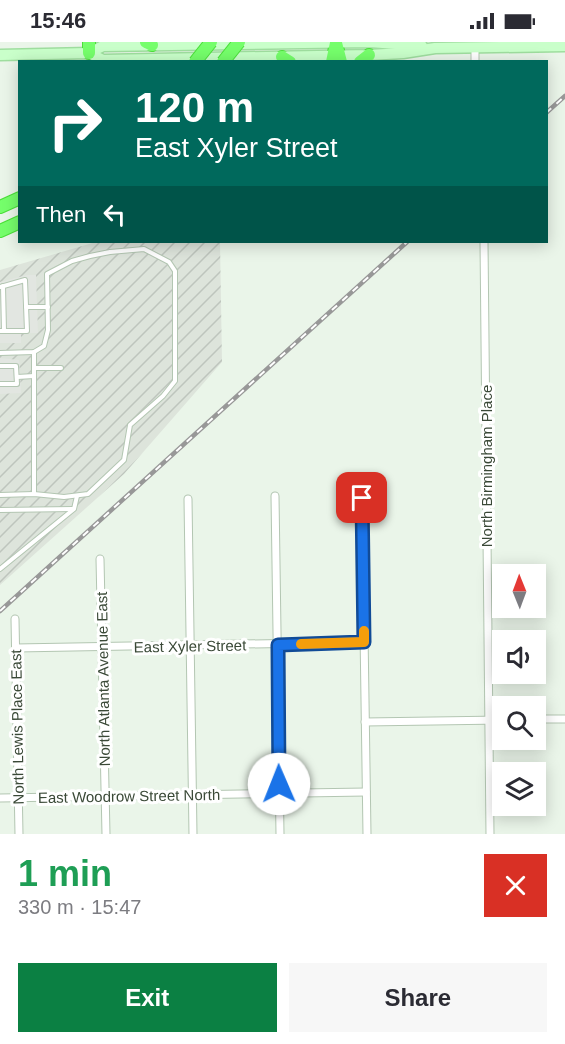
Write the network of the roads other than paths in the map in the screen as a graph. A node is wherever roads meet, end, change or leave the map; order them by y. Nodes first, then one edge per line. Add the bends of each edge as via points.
1 (211, 42) edge
2 (239, 42) edge
3 (336, 43) edge
4 (149, 44) edge
5 (565, 46) edge
6 (475, 47) junction
7 (89, 48) edge
8 (435, 48) junction
9 (0, 55) edge
10 (403, 57) edge
11 (52, 58) edge
12 (364, 58) edge
13 (286, 59) edge
14 (336, 59) edge
15 (197, 60) edge
16 (225, 60) edge
17 (475, 60) edge
18 (18, 199) edge
19 (0, 207) edge
20 (18, 225) edge
21 (1, 230) edge
22 (484, 243) edge
23 (2, 286) edge
24 (48, 307) junction
25 (26, 308) junction
26 (2, 331) edge
27 (34, 352) junction
28 (0, 353) edge
29 (0, 366) edge
30 (34, 368) junction
31 (61, 368) dead end
32 (17, 376) junction
33 (34, 376) junction
34 (0, 384) edge
35 (34, 494) junction
36 (0, 495) edge
37 (77, 496) junction
38 (275, 496) dead end
39 (362, 498) dead end
40 (188, 499) dead end
41 (74, 509) junction
42 (0, 510) edge
43 (100, 559) dead end
44 (0, 569) edge
45 (15, 619) dead end
46 (364, 642) junction
47 (278, 645) junction
48 (190, 646) junction
49 (103, 647) junction
50 (16, 648) junction
51 (546, 719) edge
52 (565, 719) edge
53 (488, 720) junction
54 (492, 720) edge
55 (364, 722) junction
56 (366, 792) junction
57 (279, 793) junction
58 (192, 795) junction
59 (106, 797) junction
60 (0, 798) edge
61 (18, 798) junction
62 (19, 834) edge
63 (106, 834) edge
64 (193, 834) edge
65 (280, 834) edge
66 (367, 834) edge
67 (490, 834) edge

1 - 15 highway, bridge
2 - 16 highway, bridge
3 - 4 main road
3 - 8 main road
3 - 14 highway
4 - 7 main road
5 - 6 main road
6 - 8 main road
6 - 17 street
7 - 11 main road
7 - 13 main road via 103,60
8 - 10 main road
9 - 11 main road
10 - 12 main road
12 - 14 main road
13 - 14 main road
18 - 19 highway
20 - 21 highway
22 - 53 street, North Birmingham Place
23 - 25 lane via 25,280
23 - 26 lane
24 - 25 lane
24 - 27 lane via 44,345
24 - 37 lane via 47,274 72,261 144,249 169,262 175,272 175,381 130,425 124,460 88,494
25 - 26 lane via 27,331
27 - 28 lane
27 - 30 lane
29 - 32 lane via 16,366
30 - 31 lane
30 - 33 lane
32 - 33 lane
32 - 34 lane via 17,384
33 - 35 lane
35 - 36 lane
35 - 37 lane
37 - 41 lane
38 - 47 street
39 - 46 street
40 - 48 street
41 - 42 lane
41 - 44 lane
43 - 49 street, North Atlanta Avenue East
45 - 50 street, North Lewis Place East
46 - 47 street, East Xyler Street
46 - 55 street
47 - 48 street, East Xyler Street
47 - 57 street
48 - 49 street, East Xyler Street
48 - 58 street
49 - 50 street, East Xyler Street
49 - 59 street, North Atlanta Avenue East
50 - 61 street, North Lewis Place East
51 - 52 street
53 - 54 street
53 - 55 street
53 - 67 street, North Birmingham Place
55 - 56 street
56 - 57 street, East Woodrow Street North
56 - 66 street
57 - 58 street, East Woodrow Street North
57 - 65 street
58 - 59 street, East Woodrow Street North
58 - 64 street
59 - 61 street, East Woodrow Street North
59 - 63 street, North Atlanta Avenue East
60 - 61 street, East Woodrow Street North
61 - 62 street, North Lewis Place East

